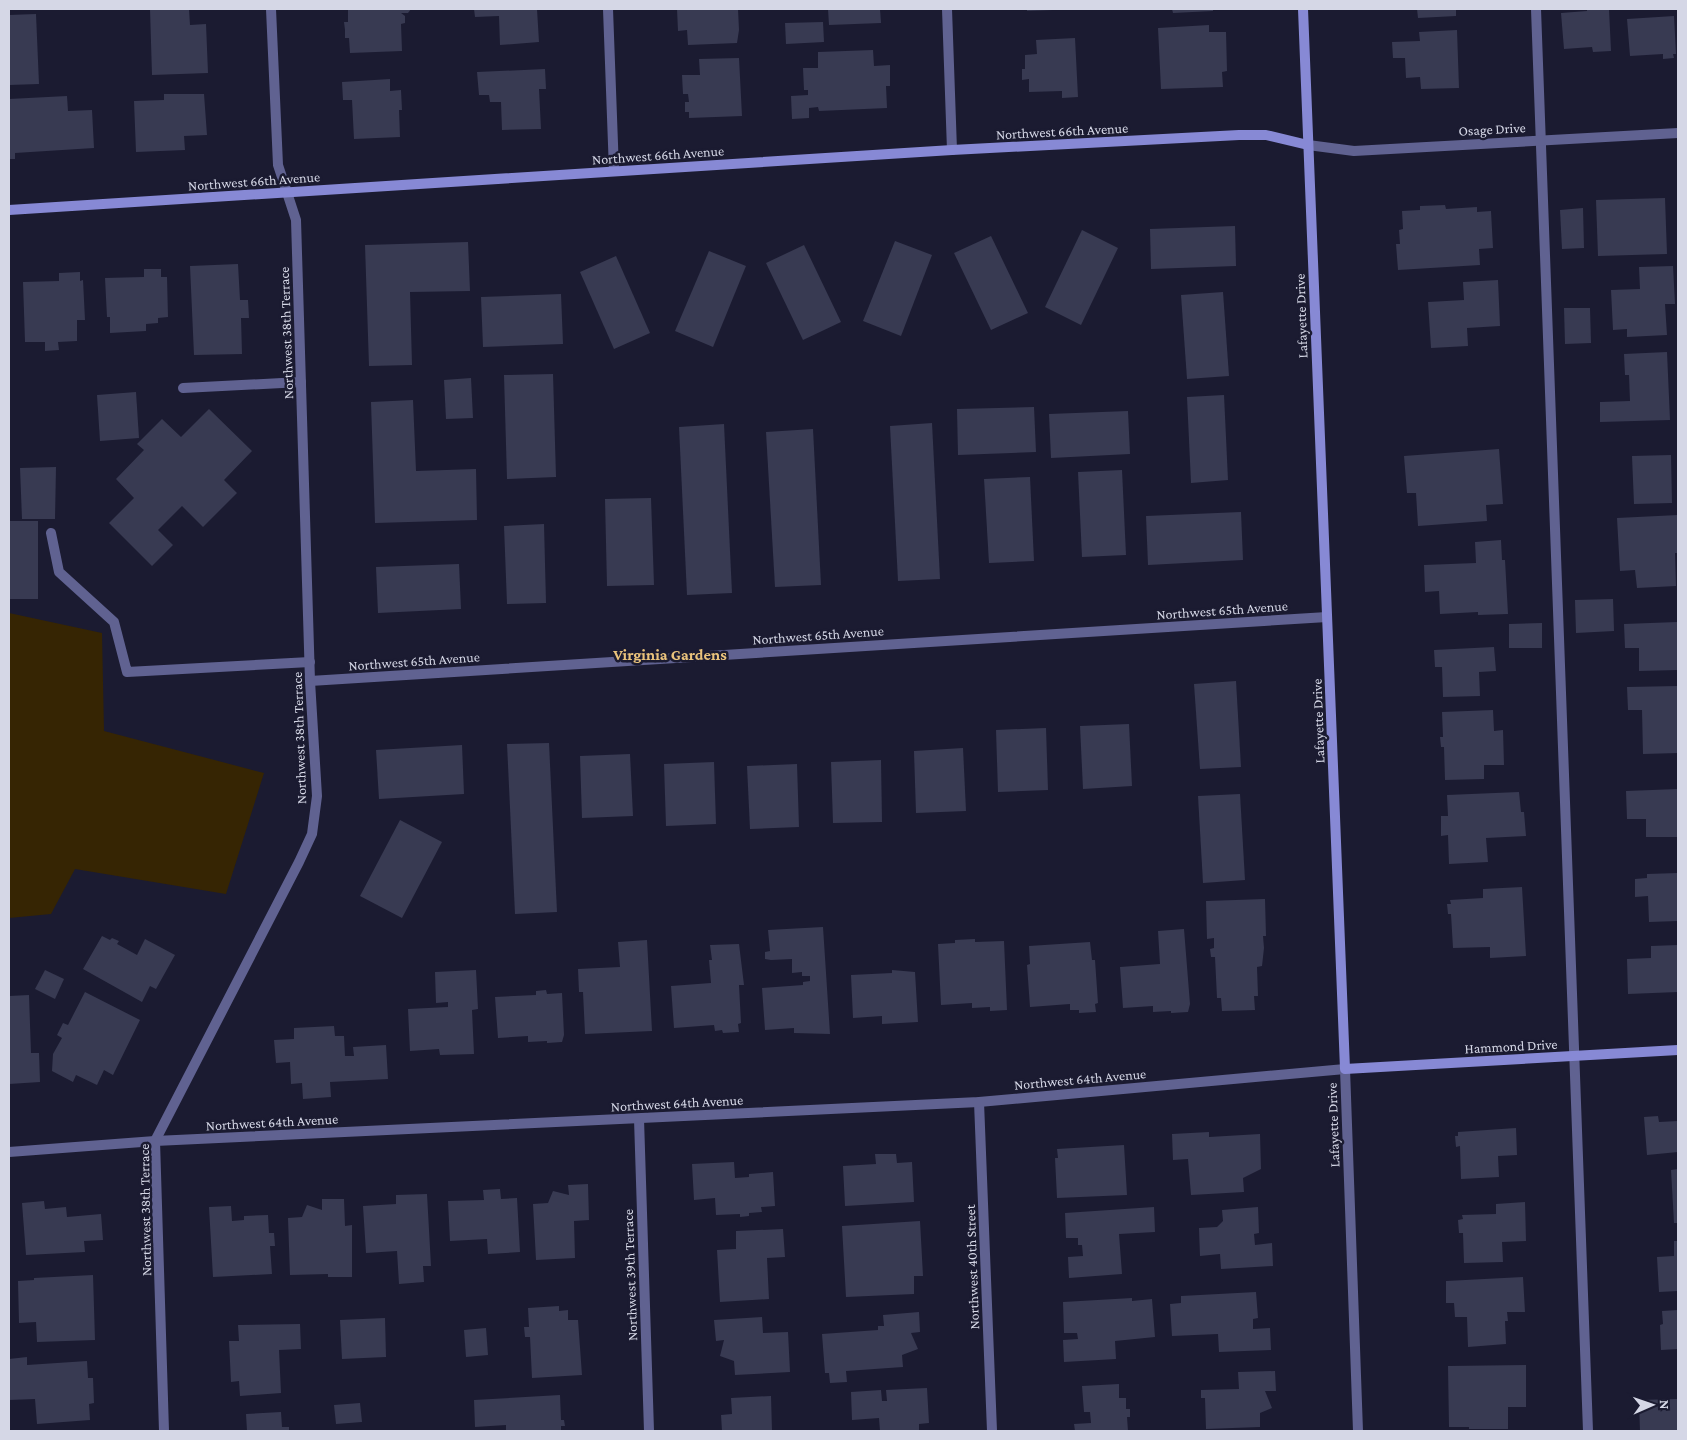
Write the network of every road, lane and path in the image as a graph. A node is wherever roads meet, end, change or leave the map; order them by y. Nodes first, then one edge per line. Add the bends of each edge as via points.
1 (271, 9) edge
2 (608, 9) edge
3 (947, 9) edge
4 (1302, 9) edge
5 (1536, 9) edge
6 (1678, 133) edge
7 (1541, 140) junction
8 (1308, 145) junction
9 (952, 150) junction
10 (614, 172) junction
11 (287, 192) junction
12 (9, 210) edge
13 (301, 382) junction
14 (183, 388) dead end
15 (51, 533) dead end
16 (1327, 617) junction
17 (310, 662) junction
18 (310, 681) junction
19 (1678, 1050) edge
20 (1575, 1056) junction
21 (1345, 1069) junction
22 (979, 1102) junction
23 (639, 1119) junction
24 (155, 1141) junction
25 (9, 1152) edge
26 (164, 1431) edge
27 (649, 1431) edge
28 (992, 1431) edge
29 (1358, 1431) edge
30 (1588, 1431) edge

1 - 11 street, Northwest 38th Terrace via 278,165
2 - 10 street
3 - 9 street
4 - 8 street, Lafayette Drive
5 - 7 street
6 - 7 street, Osage Drive
7 - 8 street, Osage Drive via 1354,151
7 - 20 street
8 - 9 street, Northwest 66th Avenue via 1266,136 1239,135
8 - 16 street, Lafayette Drive
9 - 10 street, Northwest 66th Avenue
10 - 11 street, Northwest 66th Avenue
11 - 12 street, Northwest 66th Avenue
11 - 13 street, Northwest 38th Terrace via 296,220
13 - 14 street
13 - 17 street, Northwest 38th Terrace
15 - 17 street via 59,572 114,622 127,672
16 - 18 street, Northwest 65th Avenue
16 - 21 street, Lafayette Drive
17 - 18 street, Northwest 38th Terrace
18 - 24 street, Northwest 38th Terrace via 317,796 312,834
19 - 20 street, Hammond Drive
20 - 21 street, Hammond Drive
20 - 30 street
21 - 22 street, Northwest 64th Avenue
21 - 29 street, Lafayette Drive
22 - 23 street, Northwest 64th Avenue
22 - 28 street, Northwest 40th Street
23 - 24 street, Northwest 64th Avenue
23 - 27 street, Northwest 39th Terrace
24 - 25 street, Northwest 64th Avenue
24 - 26 street, Northwest 38th Terrace

